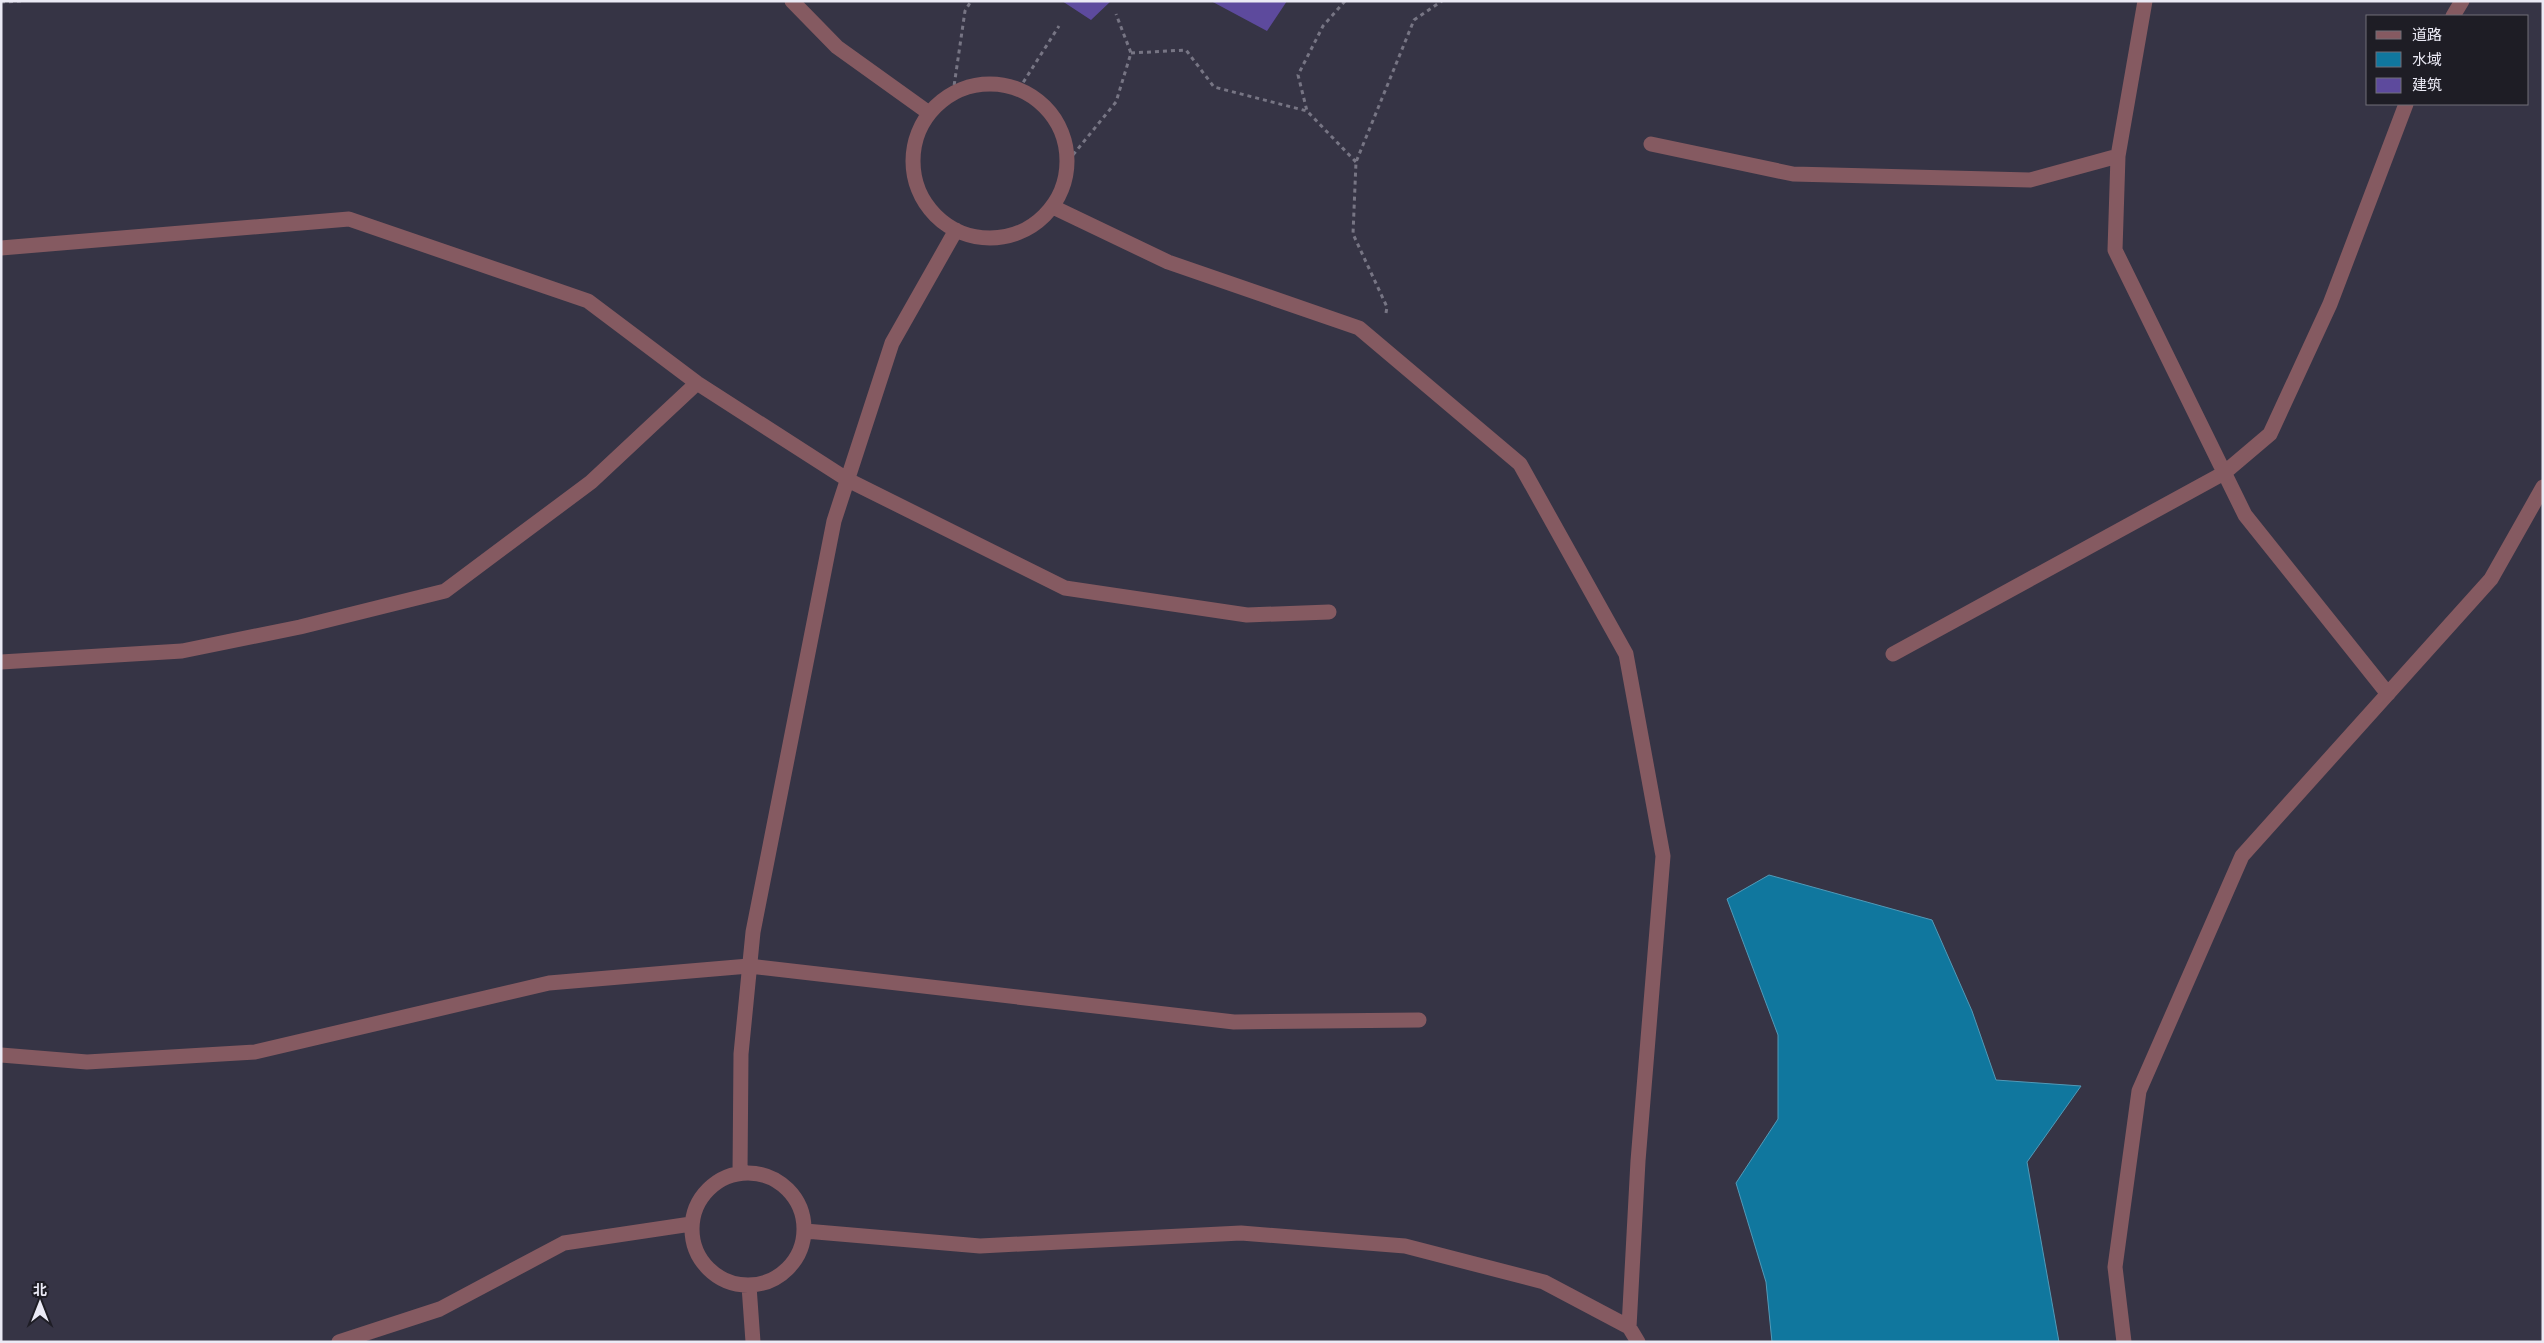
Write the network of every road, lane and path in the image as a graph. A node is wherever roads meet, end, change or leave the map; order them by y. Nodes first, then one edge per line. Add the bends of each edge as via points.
1 (23, 1) edge
2 (792, 1) edge
3 (971, 1) edge
4 (1345, 1) edge
5 (1442, 1) edge
6 (2145, 1) edge
7 (2462, 1) edge
8 (1, 2) edge
9 (1116, 14) dead end
10 (2454, 15) edge
11 (1058, 26) dead end
12 (1132, 53) junction
13 (1019, 88) junction
14 (953, 93) junction
15 (2406, 105) edge
16 (1307, 111) junction
17 (929, 113) junction
18 (1651, 144) dead end
19 (2118, 156) junction
20 (1068, 161) junction
21 (1356, 162) junction
22 (1053, 207) junction
23 (956, 230) junction
24 (1, 248) edge
25 (1381, 346) junction
26 (696, 383) junction
27 (2224, 472) junction
28 (848, 480) junction
29 (2543, 487) edge
30 (1329, 612) dead end
31 (1893, 654) dead end
32 (1, 662) edge
33 (2388, 694) junction
34 (749, 966) junction
35 (1419, 1020) dead end
36 (1, 1055) edge
37 (740, 1173) junction
38 (691, 1224) junction
39 (805, 1231) junction
40 (749, 1286) junction
41 (1629, 1327) junction
42 (339, 1342) edge
43 (753, 1342) edge
44 (1638, 1342) edge
45 (2124, 1342) edge

1 - 8 path
2 - 17 street via 837,47
3 - 14 path via 965,11
4 - 16 path via 1323,26 1298,75
5 - 21 path via 1414,20
6 - 19 street
7 - 10 street
9 - 12 path
11 - 13 path
12 - 16 path via 1186,50 1214,87
12 - 20 path via 1116,102
13 - 14 street via 978,84
13 - 20 street via 1042,102 1048,110 1064,134
14 - 17 street
15 - 27 street via 2330,304 2270,434
16 - 21 path
17 - 23 street via 916,137 913,155 915,182 927,206
18 - 19 street via 1793,174 2030,180
19 - 27 street via 2114,250
20 - 22 street via 1065,183
21 - 25 path via 1353,234 1387,307
22 - 23 street via 1034,225 1009,236 982,238
22 - 25 street via 1168,262 1359,328
23 - 28 street via 892,343
24 - 26 street via 349,219 588,301
25 - 41 street via 1520,464 1626,654 1663,856 1638,1161
26 - 28 street
26 - 32 street via 591,482 445,591 182,652
27 - 31 street
27 - 33 street via 2245,516
28 - 30 street via 1065,588 1247,615
28 - 34 street via 832,531 752,932
29 - 33 street via 2491,579
33 - 45 street via 2242,856 2139,1092 2114,1267
34 - 35 street via 1234,1022
34 - 36 street via 549,983 255,1052 87,1062
34 - 37 street via 741,1054
37 - 38 street via 718,1181 703,1194
37 - 39 street via 759,1174 790,1190 801,1207
38 - 40 street via 692,1243 703,1265 729,1283
38 - 42 street via 564,1243 440,1310
39 - 40 street via 801,1250 791,1266 776,1279
39 - 41 street via 980,1246 1241,1233 1405,1246 1544,1282
40 - 43 street
41 - 44 street

